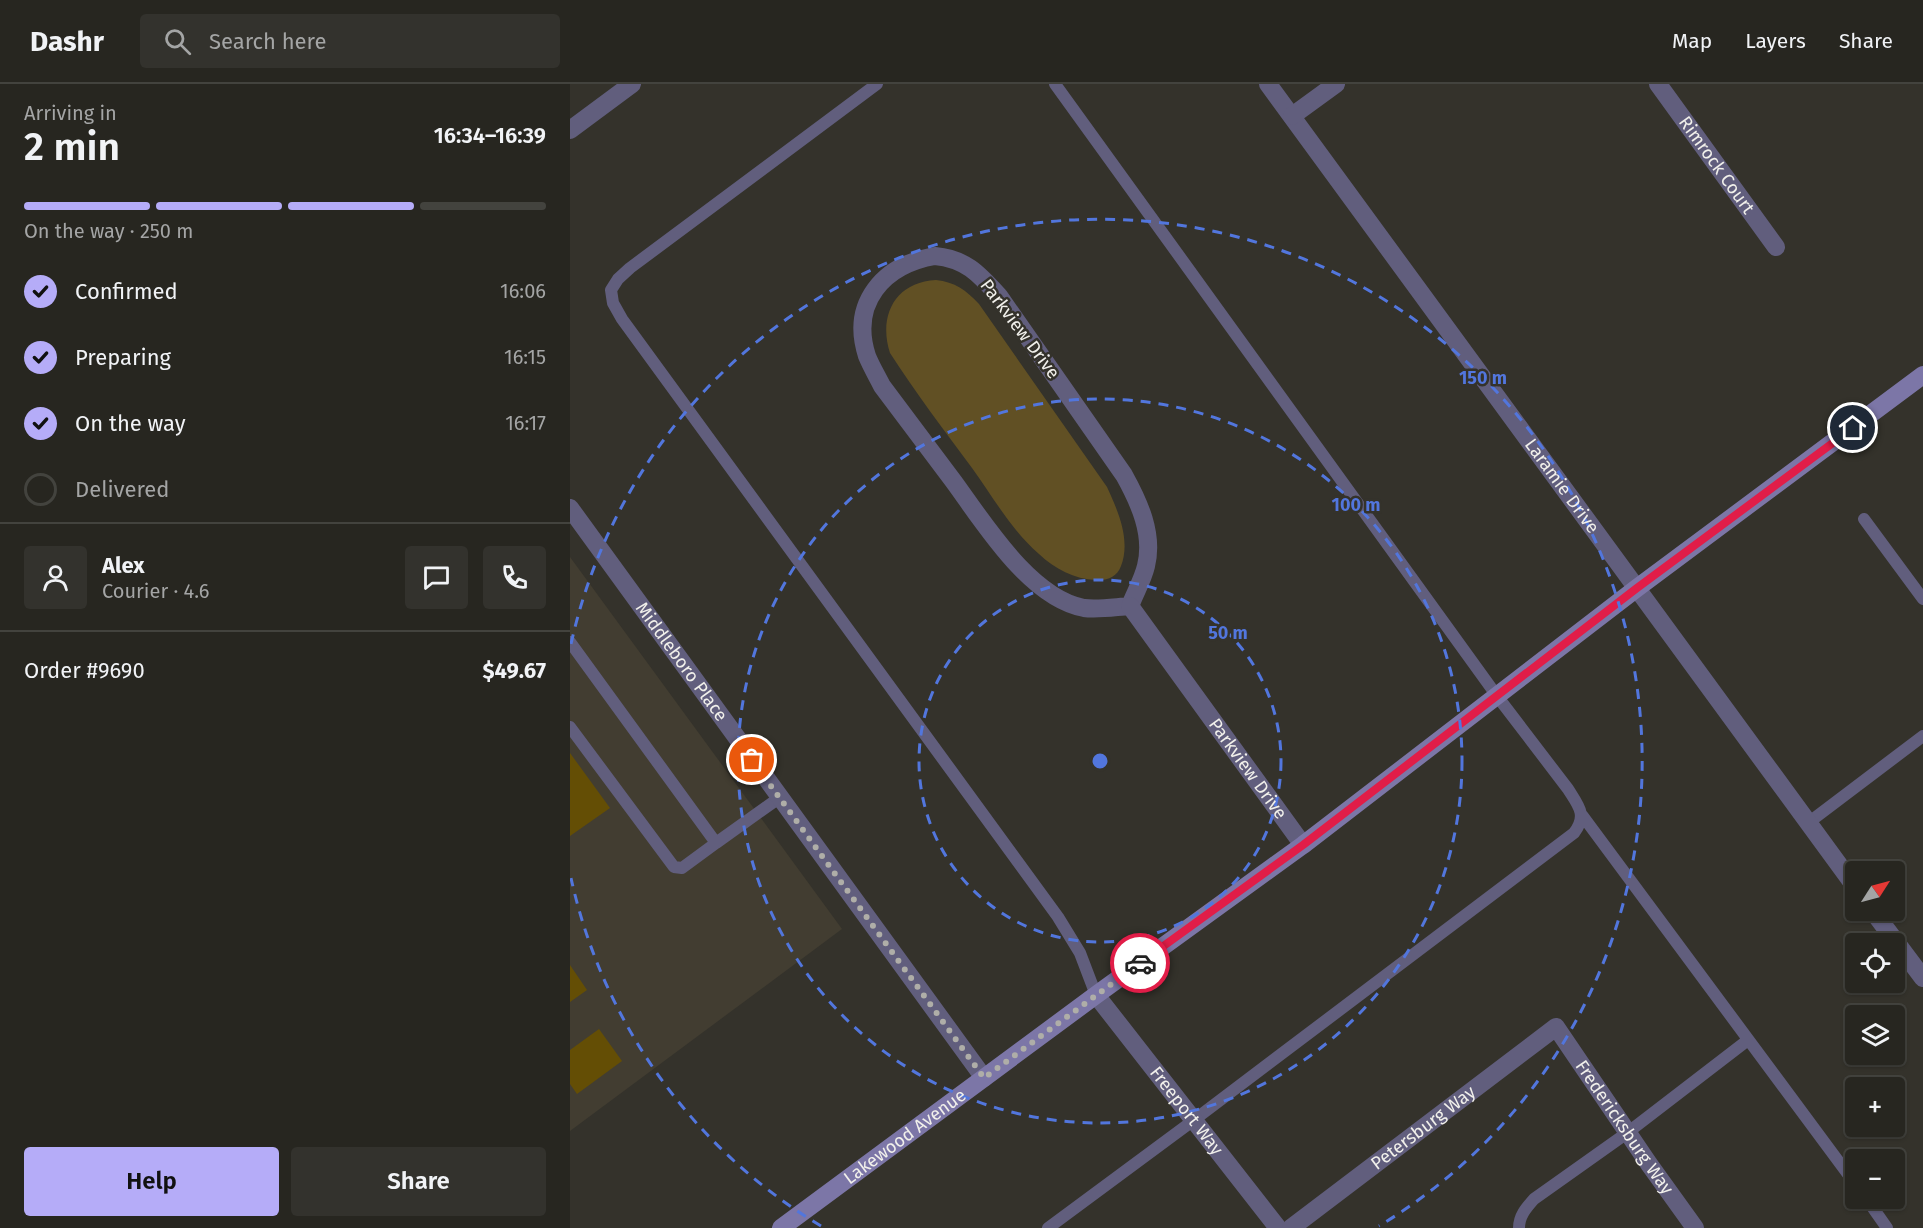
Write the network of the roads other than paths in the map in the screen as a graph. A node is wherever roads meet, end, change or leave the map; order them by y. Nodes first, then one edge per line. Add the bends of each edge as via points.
1 (632, 84) edge
2 (877, 84) edge
3 (1055, 84) edge
4 (1268, 84) edge
5 (1336, 84) edge
6 (1658, 84) edge
7 (1292, 116) junction
8 (570, 130) edge
9 (1776, 247) dead end
10 (1923, 375) edge
11 (571, 512) edge
12 (1864, 519) dead end
13 (1637, 588) junction
14 (1923, 599) edge
15 (1130, 606) junction
16 (570, 642) edge
17 (1497, 696) junction
18 (570, 727) edge
19 (1923, 736) edge
20 (779, 798) junction
21 (1582, 815) junction
22 (1808, 823) junction
23 (716, 843) junction
24 (1303, 845) junction
25 (1845, 873) edge
26 (1880, 921) edge
27 (1923, 978) edge
28 (1096, 995) junction
29 (1556, 1027) joint
30 (1748, 1040) junction
31 (984, 1078) junction
32 (1194, 1120) junction
33 (1627, 1133) junction
34 (1845, 1170) edge
35 (1874, 1209) edge
36 (781, 1228) edge
37 (1048, 1228) edge
38 (1278, 1228) edge
39 (1291, 1228) edge
40 (1519, 1228) edge
41 (1695, 1228) edge
42 (1887, 1228) edge

1 - 8 street
2 - 28 lane via 630,268 611,290 613,303 1058,917 1080,953
3 - 17 lane
4 - 7 street, Laramie Drive
5 - 7 street
6 - 9 street, Rimrock Court
7 - 13 street, Laramie Drive
10 - 13 street, Lakewood Avenue
11 - 20 street, Middleboro Place
12 - 14 lane
13 - 17 street, Lakewood Avenue
13 - 22 street, Laramie Drive
15 - 15 street, Parkview Drive via 1146,566 1148,548 1143,515 1135,495 999,296 984,279 952,257 919,258 889,274 877,286 864,314 867,357 882,386 1005,552 1035,582 1068,603 1085,608
15 - 24 street, Parkview Drive
16 - 23 lane
17 - 21 lane via 1568,789
17 - 24 street, Lakewood Avenue
18 - 23 lane via 674,867 682,868
19 - 22 lane
20 - 23 lane
20 - 31 street, Middleboro Place
21 - 30 lane
21 - 32 lane via 1574,833
22 - 25 street, Laramie Drive
24 - 28 street, Lakewood Avenue
26 - 27 street
28 - 31 street, Lakewood Avenue
28 - 32 street, Freeport Way
29 - 33 street, Fredericksburg Way
29 - 39 street, Petersburg Way
30 - 33 lane
30 - 34 lane
31 - 36 street, Lakewood Avenue
32 - 37 lane
32 - 38 street, Freeport Way
33 - 40 lane via 1534,1199 1525,1209
33 - 41 street, Fredericksburg Way
35 - 42 lane

